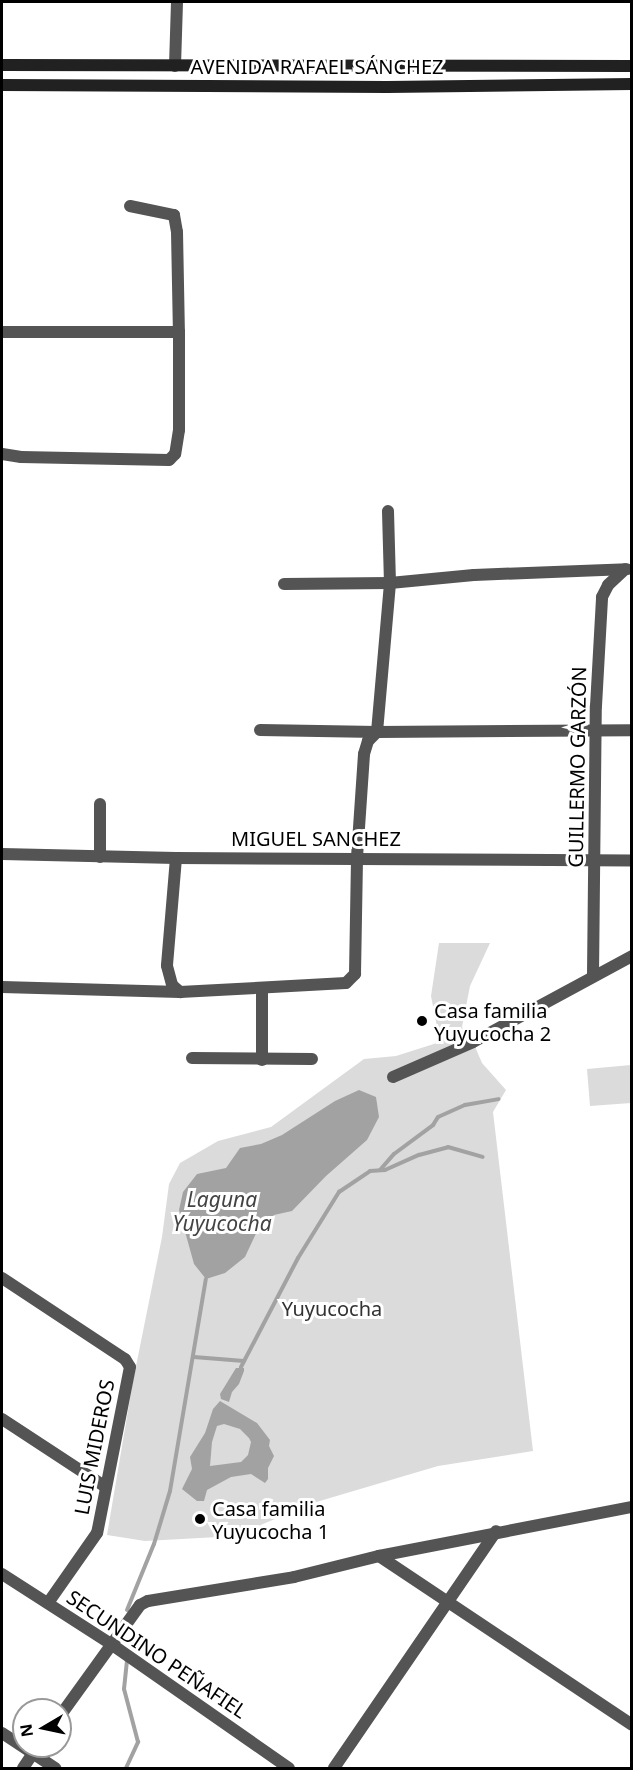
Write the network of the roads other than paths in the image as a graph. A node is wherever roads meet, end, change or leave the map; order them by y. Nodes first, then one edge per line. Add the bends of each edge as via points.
1 (177, 2) edge
2 (2, 65) edge
3 (176, 66) junction
4 (632, 66) edge
5 (632, 84) edge
6 (2, 85) edge
7 (130, 206) dead end
8 (2, 332) edge
9 (178, 332) junction
10 (2, 454) edge
11 (387, 511) dead end
12 (628, 569) edge
13 (390, 583) junction
14 (284, 584) dead end
15 (260, 730) dead end
16 (596, 730) junction
17 (632, 730) edge
18 (377, 732) junction
19 (100, 804) dead end
20 (2, 854) edge
21 (100, 857) junction
22 (357, 857) junction
23 (176, 858) junction
24 (594, 860) junction
25 (632, 860) edge
26 (632, 956) edge
27 (593, 975) junction
28 (2, 987) edge
29 (262, 989) junction
30 (180, 992) junction
31 (192, 1058) dead end
32 (312, 1059) dead end
33 (262, 1060) junction
34 (393, 1077) dead end
35 (2, 1278) edge
36 (2, 1419) edge
37 (106, 1487) junction
38 (632, 1507) edge
39 (496, 1531) junction
40 (380, 1556) junction
41 (2, 1574) edge
42 (446, 1601) junction
43 (48, 1604) junction
44 (111, 1644) junction
45 (72, 1699) edge
46 (632, 1725) edge
47 (289, 1768) edge
48 (334, 1768) edge

1 - 3 street
2 - 3 street, AVENIDA RAFAEL SÁNCHEZ
3 - 4 street, AVENIDA RAFAEL SÁNCHEZ
5 - 6 street, AVENIDA RAFAEL SÁNCHEZ
7 - 9 street via 174,214
8 - 9 street
9 - 10 street via 179,430 170,459
11 - 13 street
12 - 13 street
12 - 16 street, GUILLERMO GARZÓN via 608,585 602,597
13 - 14 street
13 - 18 street
15 - 18 street
16 - 17 street
16 - 18 street
16 - 24 street, GUILLERMO GARZÓN
18 - 22 street via 368,741 364,754
19 - 21 street
20 - 21 street, MIGUEL SANCHEZ
21 - 23 street, MIGUEL SANCHEZ
22 - 23 street, MIGUEL SANCHEZ
22 - 24 street, MIGUEL SANCHEZ
22 - 29 street via 355,974 346,984
23 - 30 street via 167,966 172,985
24 - 25 street, MIGUEL SANCHEZ
24 - 27 street, GUILLERMO GARZÓN
26 - 27 street
27 - 34 street via 473,1042
28 - 30 street
29 - 30 street
29 - 33 street
31 - 33 street
32 - 33 street
35 - 37 street, LUIS MIDEROS via 125,1359 130,1368
36 - 37 street
37 - 43 street, LUIS MIDEROS via 97,1533
38 - 39 street
39 - 40 street
39 - 42 street
40 - 42 street
40 - 44 street via 294,1577 148,1601 140,1605
41 - 43 street, SECUNDINO PEÑAFIEL
42 - 46 street
42 - 48 street
43 - 44 street, SECUNDINO PEÑAFIEL
44 - 45 street
44 - 47 street, SECUNDINO PEÑAFIEL

